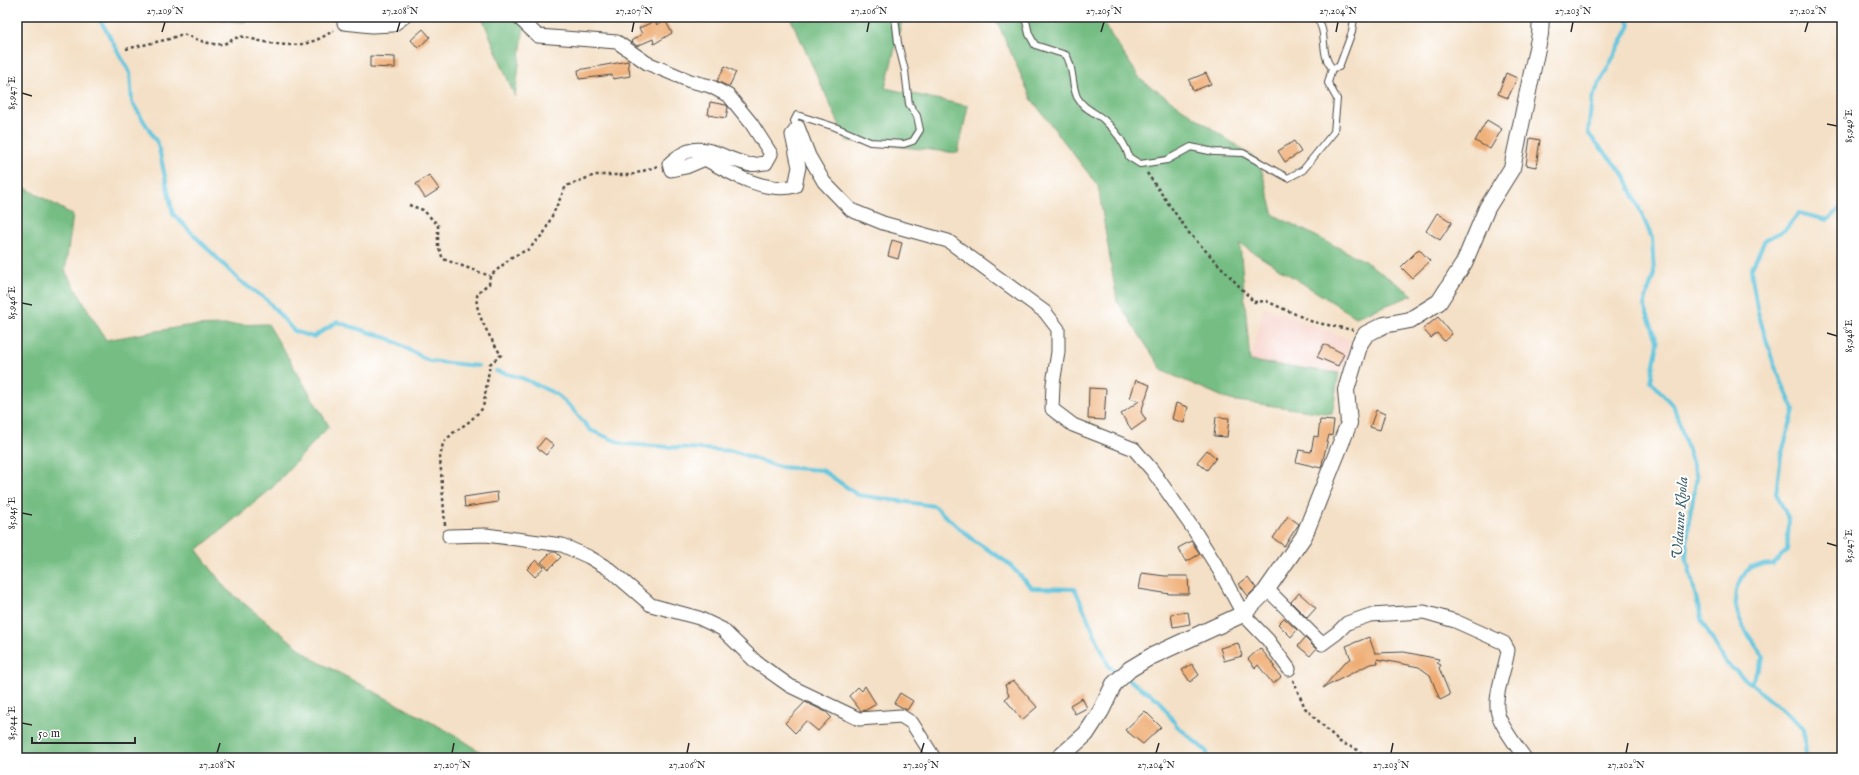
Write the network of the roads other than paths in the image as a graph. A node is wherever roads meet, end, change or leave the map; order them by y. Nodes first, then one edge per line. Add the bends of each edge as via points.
1 (404, 17) edge
2 (518, 17) edge
3 (895, 17) edge
4 (1020, 17) edge
5 (1316, 17) edge
6 (1354, 17) edge
7 (1541, 17) edge
8 (344, 23) road end
9 (1332, 68) junction
10 (798, 127) junction
11 (449, 536) road end
12 (1267, 589) junction
13 (1243, 614) junction
14 (1289, 669) road end
15 (934, 758) edge
16 (1059, 758) edge
17 (1526, 758) edge

1 - 8 street via 393,25
2 - 10 street via 538,36 617,42 647,63 710,86 729,96 771,154 766,163 749,165 721,154 695,149 678,155 669,164 671,170 705,159 748,180 771,186 795,186 799,167 792,135
3 - 10 lane via 909,104 917,116 920,130 912,141 904,144 870,142 797,115 794,121
4 - 9 lane via 1026,21 1035,45 1066,55 1070,61 1077,96 1087,109 1103,119 1126,146 1129,157 1140,164 1167,160 1191,147 1214,152 1243,153 1288,178 1303,170 1334,132 1337,98 1328,83
5 - 9 lane via 1323,28 1325,56
6 - 9 lane via 1352,32 1339,67
7 - 12 street via 1540,34 1512,168 1487,208 1464,263 1439,302 1410,320 1384,326 1366,334 1360,343 1346,390 1349,423 1342,444 1304,536
10 - 13 street via 809,156 824,182 851,210 883,223 948,241 1045,312 1058,329 1052,409 1073,425 1134,449 1194,530
11 - 15 street via 503,536 569,548 609,570 651,605 698,618 722,629 756,662 790,686 859,718 901,716 912,723
12 - 13 street
12 - 17 street via 1322,644 1347,623 1370,615 1424,612 1455,621 1504,643 1508,650 1497,699 1498,714 1513,742
13 - 14 street via 1268,640
13 - 16 street via 1150,657 1130,669 1114,684 1086,734

